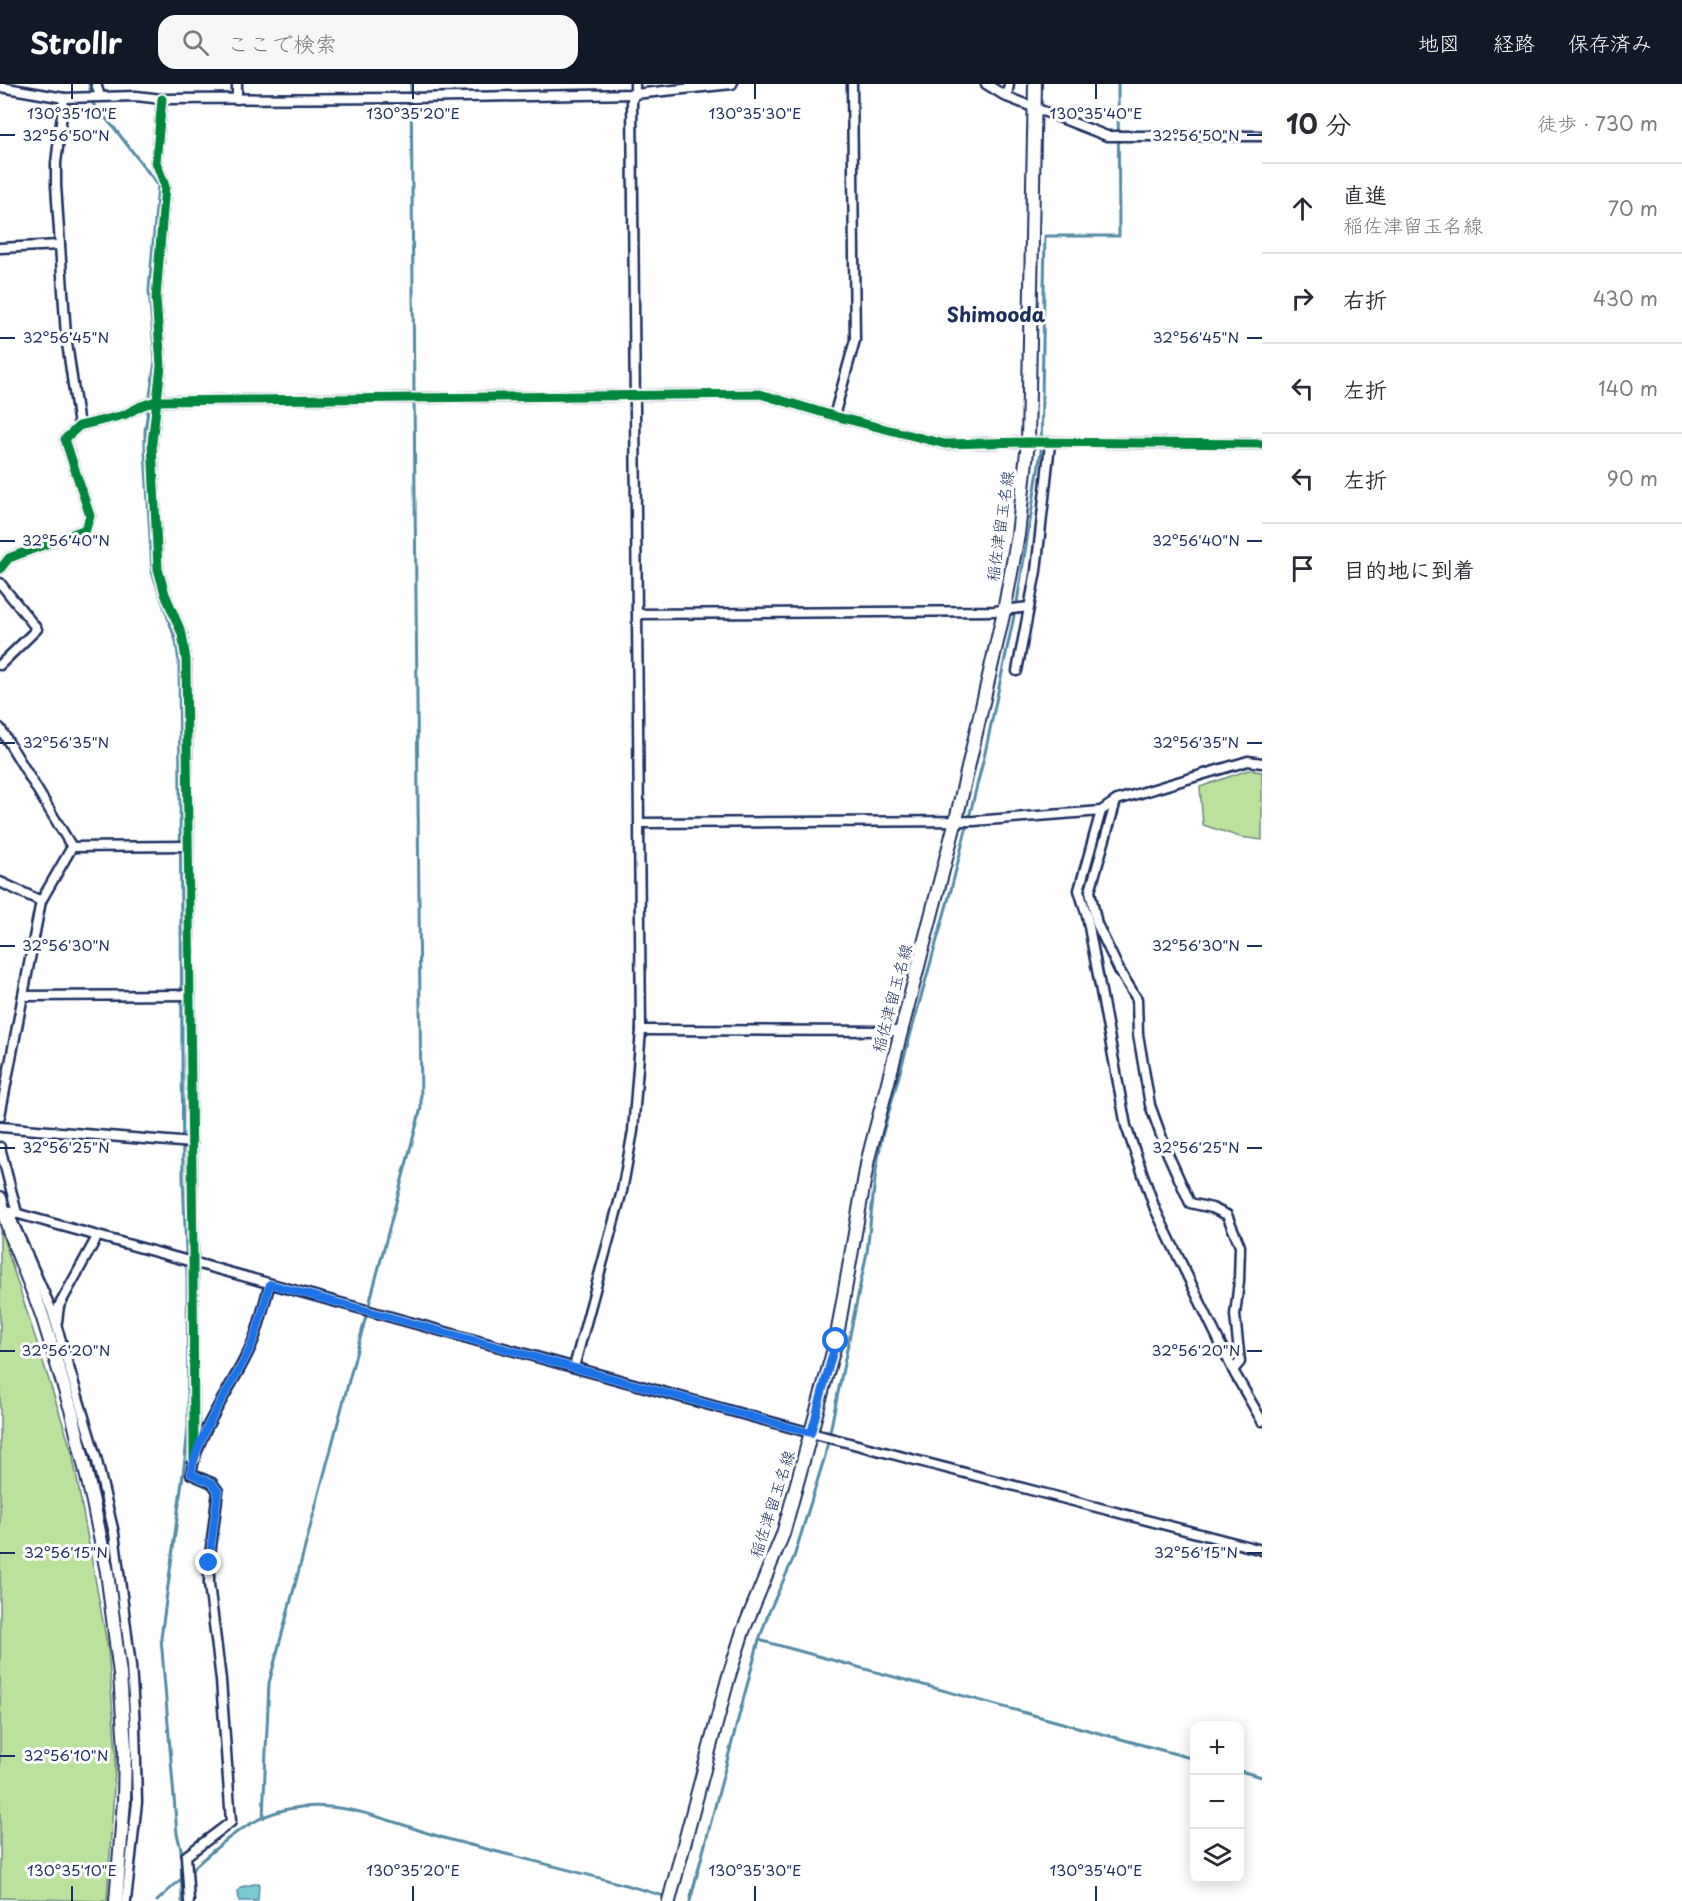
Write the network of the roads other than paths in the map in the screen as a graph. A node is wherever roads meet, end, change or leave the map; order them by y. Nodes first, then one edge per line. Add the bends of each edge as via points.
1 (1, 84) edge
2 (96, 84) edge
3 (237, 84) edge
4 (635, 84) edge
5 (732, 84) edge
6 (852, 84) edge
7 (986, 84) edge
8 (1009, 84) edge
9 (1035, 84) edge
10 (722, 85) edge
11 (635, 94) junction
12 (98, 96) junction
13 (1007, 97) junction
14 (64, 98) junction
15 (162, 99) junction
16 (237, 99) junction
17 (1035, 108) junction
18 (1262, 136) edge
19 (60, 245) junction
20 (0, 248) edge
21 (634, 395) junction
22 (156, 401) junction
23 (834, 416) junction
24 (79, 426) junction
25 (1030, 443) junction
26 (1050, 444) junction
27 (1262, 444) edge
28 (0, 569) edge
29 (0, 583) edge
30 (1029, 607) junction
31 (1004, 611) junction
32 (638, 614) junction
33 (0, 665) edge
34 (1017, 671) dead end
35 (0, 728) edge
36 (1262, 763) edge
37 (1116, 801) junction
38 (1101, 811) junction
39 (959, 821) junction
40 (639, 823) junction
41 (187, 846) junction
42 (72, 847) junction
43 (0, 882) edge
44 (41, 901) junction
45 (188, 995) junction
46 (23, 996) junction
47 (641, 1030) junction
48 (900, 1031) junction
49 (0, 1122) edge
50 (191, 1143) junction
51 (0, 1147) edge
52 (7, 1208) edge
53 (97, 1237) junction
54 (192, 1263) junction
55 (270, 1284) junction
56 (57, 1328) junction
57 (574, 1367) junction
58 (1233, 1370) junction
59 (1262, 1421) edge
60 (822, 1435) junction
61 (194, 1458) junction
62 (1262, 1550) edge
63 (670, 1897) edge
64 (116, 1901) edge
65 (126, 1901) edge
66 (189, 1901) edge

1 - 14 street
2 - 12 street
3 - 16 street
4 - 11 street
5 - 10 street
6 - 23 street via 855,340
7 - 13 street
8 - 13 street
9 - 17 main road, 稲佐津留玉名線
10 - 11 street
11 - 16 street
11 - 21 street
12 - 14 street
12 - 15 street
13 - 17 street
14 - 19 street via 56,163
15 - 16 street
15 - 22 street via 156,162 165,186 156,298 161,366
17 - 18 street via 1107,136
17 - 25 main road, 稲佐津留玉名線
19 - 20 street
19 - 24 street via 66,336
21 - 22 street
21 - 23 street via 760,394
21 - 32 street
22 - 24 street via 124,416
22 - 41 street via 152,443 158,569 182,634 186,660
23 - 25 street via 945,444
24 - 28 street via 65,439 90,516 86,529 9,558
25 - 26 street
25 - 31 main road, 稲佐津留玉名線
26 - 27 street
26 - 30 street
29 - 33 street via 37,629
30 - 31 street
30 - 34 street
31 - 32 street
31 - 39 main road, 稲佐津留玉名線
32 - 40 street
35 - 42 street
36 - 37 street via 1248,761
37 - 38 street
37 - 58 street via 1090,891 1097,924 1137,999 1138,1034 1150,1105 1167,1152 1190,1203 1227,1215 1240,1246 1235,1315 1240,1362
38 - 39 street
38 - 58 street via 1079,890 1126,1126 1155,1209
39 - 40 street
39 - 48 main road, 稲佐津留玉名線
40 - 47 street
41 - 42 street
41 - 45 street
42 - 44 street
43 - 44 street
44 - 46 street
45 - 46 street
45 - 50 street
46 - 49 street
47 - 48 street
47 - 57 street via 633,1131 622,1191
48 - 60 main road, 稲佐津留玉名線 via 868,1159
49 - 50 street
50 - 54 street
51 - 52 street
52 - 53 street
52 - 56 street
52 - 64 main road via 9,1231 42,1315 72,1413 107,1572 125,1748
53 - 54 street
53 - 56 street via 58,1306
54 - 55 street
54 - 61 street
55 - 57 street
55 - 61 street via 252,1345
56 - 65 street via 96,1457 114,1533 122,1591 135,1726 137,1802
57 - 60 street
58 - 59 street
60 - 62 street
60 - 63 main road, 稲佐津留玉名線 via 743,1631
61 - 66 street via 191,1474 212,1483 218,1491 209,1584 221,1680 231,1822 186,1856

